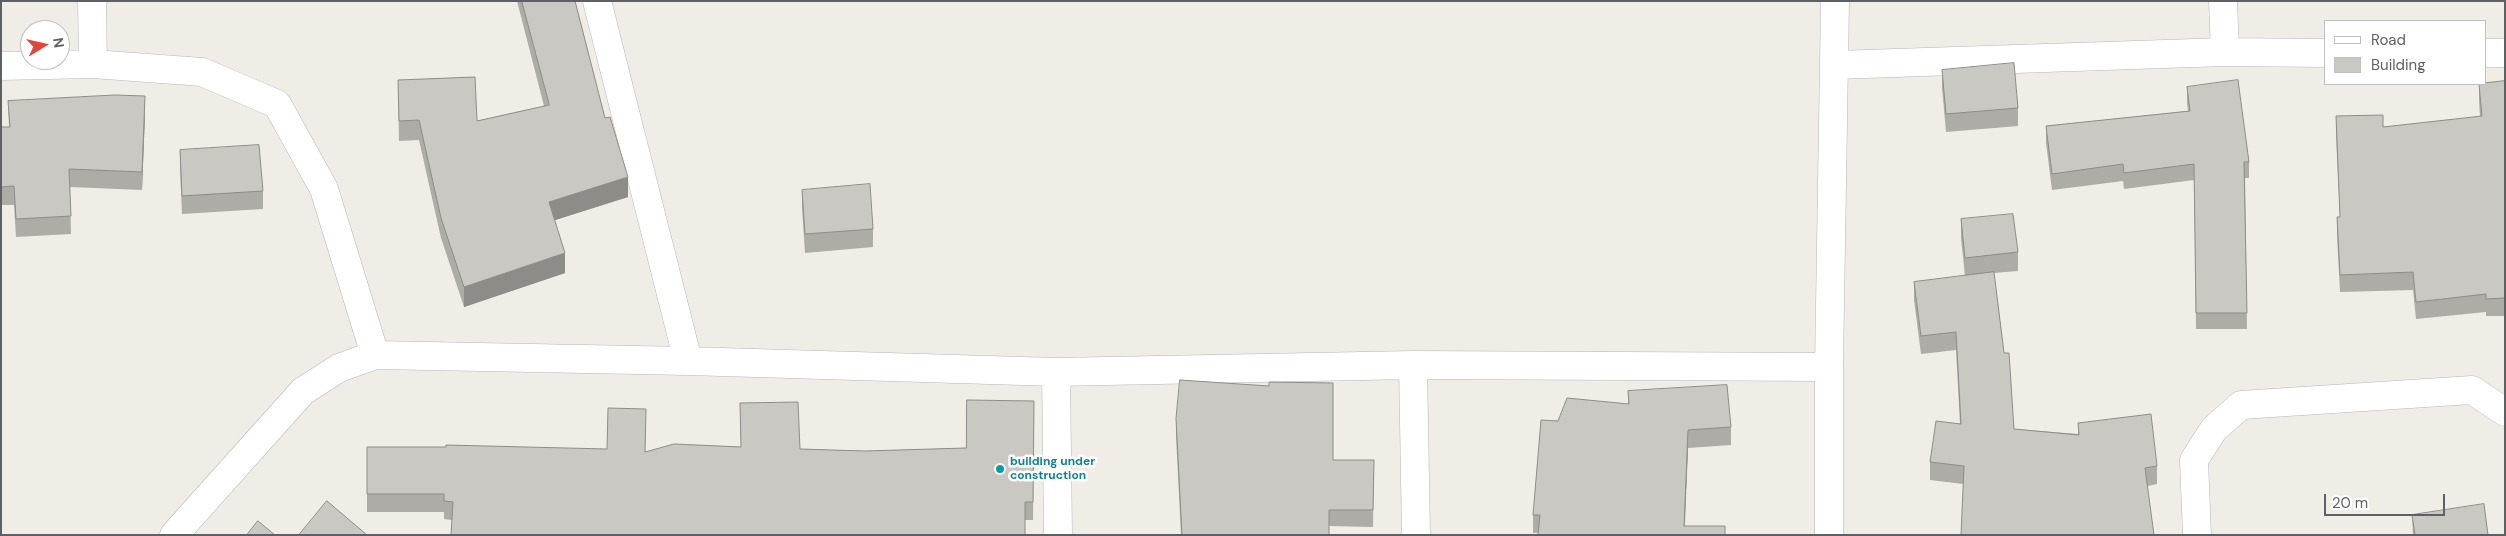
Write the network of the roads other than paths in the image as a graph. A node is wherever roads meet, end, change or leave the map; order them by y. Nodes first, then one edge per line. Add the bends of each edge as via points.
1 (92, 1) edge
2 (597, 1) edge
3 (1835, 1) edge
4 (2223, 1) edge
5 (2224, 52) junction
6 (2324, 53) edge
7 (2486, 53) edge
8 (2505, 54) edge
9 (93, 64) junction
10 (1835, 65) junction
11 (1, 66) edge
12 (375, 355) junction
13 (688, 361) junction
14 (1413, 365) junction
15 (1829, 367) junction
16 (1056, 372) junction
17 (2505, 412) edge
18 (174, 535) edge
19 (1058, 535) edge
20 (1416, 535) edge
21 (1828, 535) edge
22 (2197, 535) edge

1 - 9 street
2 - 13 street
3 - 10 street
4 - 5 street
5 - 6 street
5 - 10 street
7 - 8 street
9 - 11 street
9 - 12 street via 202,72 277,104 324,189
10 - 15 street
12 - 13 street
12 - 18 street via 339,368 303,391
13 - 16 street
14 - 15 street
14 - 16 street
14 - 20 street
15 - 21 street
16 - 19 street
17 - 22 street via 2472,390 2240,405 2214,429 2194,460

